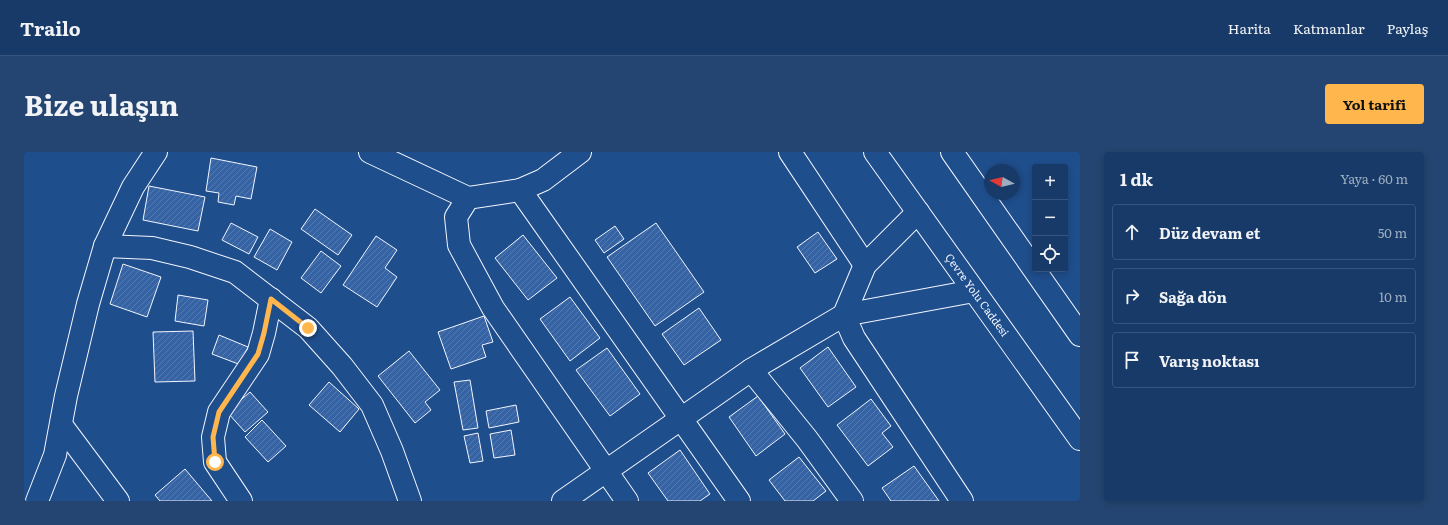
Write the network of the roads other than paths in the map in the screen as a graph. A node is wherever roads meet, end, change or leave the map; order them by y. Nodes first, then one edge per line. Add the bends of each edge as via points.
1 (156, 152) edge
2 (370, 152) edge
3 (580, 152) edge
4 (790, 152) edge
5 (875, 152) edge
6 (952, 152) edge
7 (520, 190) junction
8 (468, 198) junction
9 (918, 212) junction
10 (106, 246) junction
11 (865, 265) junction
12 (974, 291) junction
13 (271, 299) junction
14 (844, 315) junction
15 (1080, 335) edge
16 (751, 370) junction
17 (682, 419) junction
18 (62, 426) junction
19 (1080, 439) edge
20 (605, 470) junction
21 (37, 501) edge
22 (118, 501) edge
23 (241, 501) edge
24 (410, 501) edge
25 (563, 501) edge
26 (627, 501) edge
27 (739, 501) edge
28 (852, 501) edge
29 (962, 501) edge

1 - 10 main road via 133,187
2 - 8 main road
3 - 7 main road via 543,180
4 - 11 main road
5 - 9 main road, Çevre Yolu Caddesi
6 - 15 main road
7 - 8 main road
7 - 17 main road
8 - 20 main road via 456,217 459,245 493,308
9 - 11 main road
9 - 12 main road, Çevre Yolu Caddesi
10 - 13 main road via 152,248 198,260 235,272
10 - 18 main road via 88,304 66,396
11 - 14 main road
12 - 14 main road
12 - 19 main road, Çevre Yolu Caddesi
13 - 23 main road via 258,354 219,412 213,437 215,462
13 - 24 main road via 308,328 372,405
14 - 16 main road
14 - 29 main road via 854,338
16 - 17 main road
16 - 28 main road via 807,439
17 - 20 main road
17 - 27 main road
18 - 21 main road via 55,455
18 - 22 main road
20 - 25 main road
20 - 26 main road

